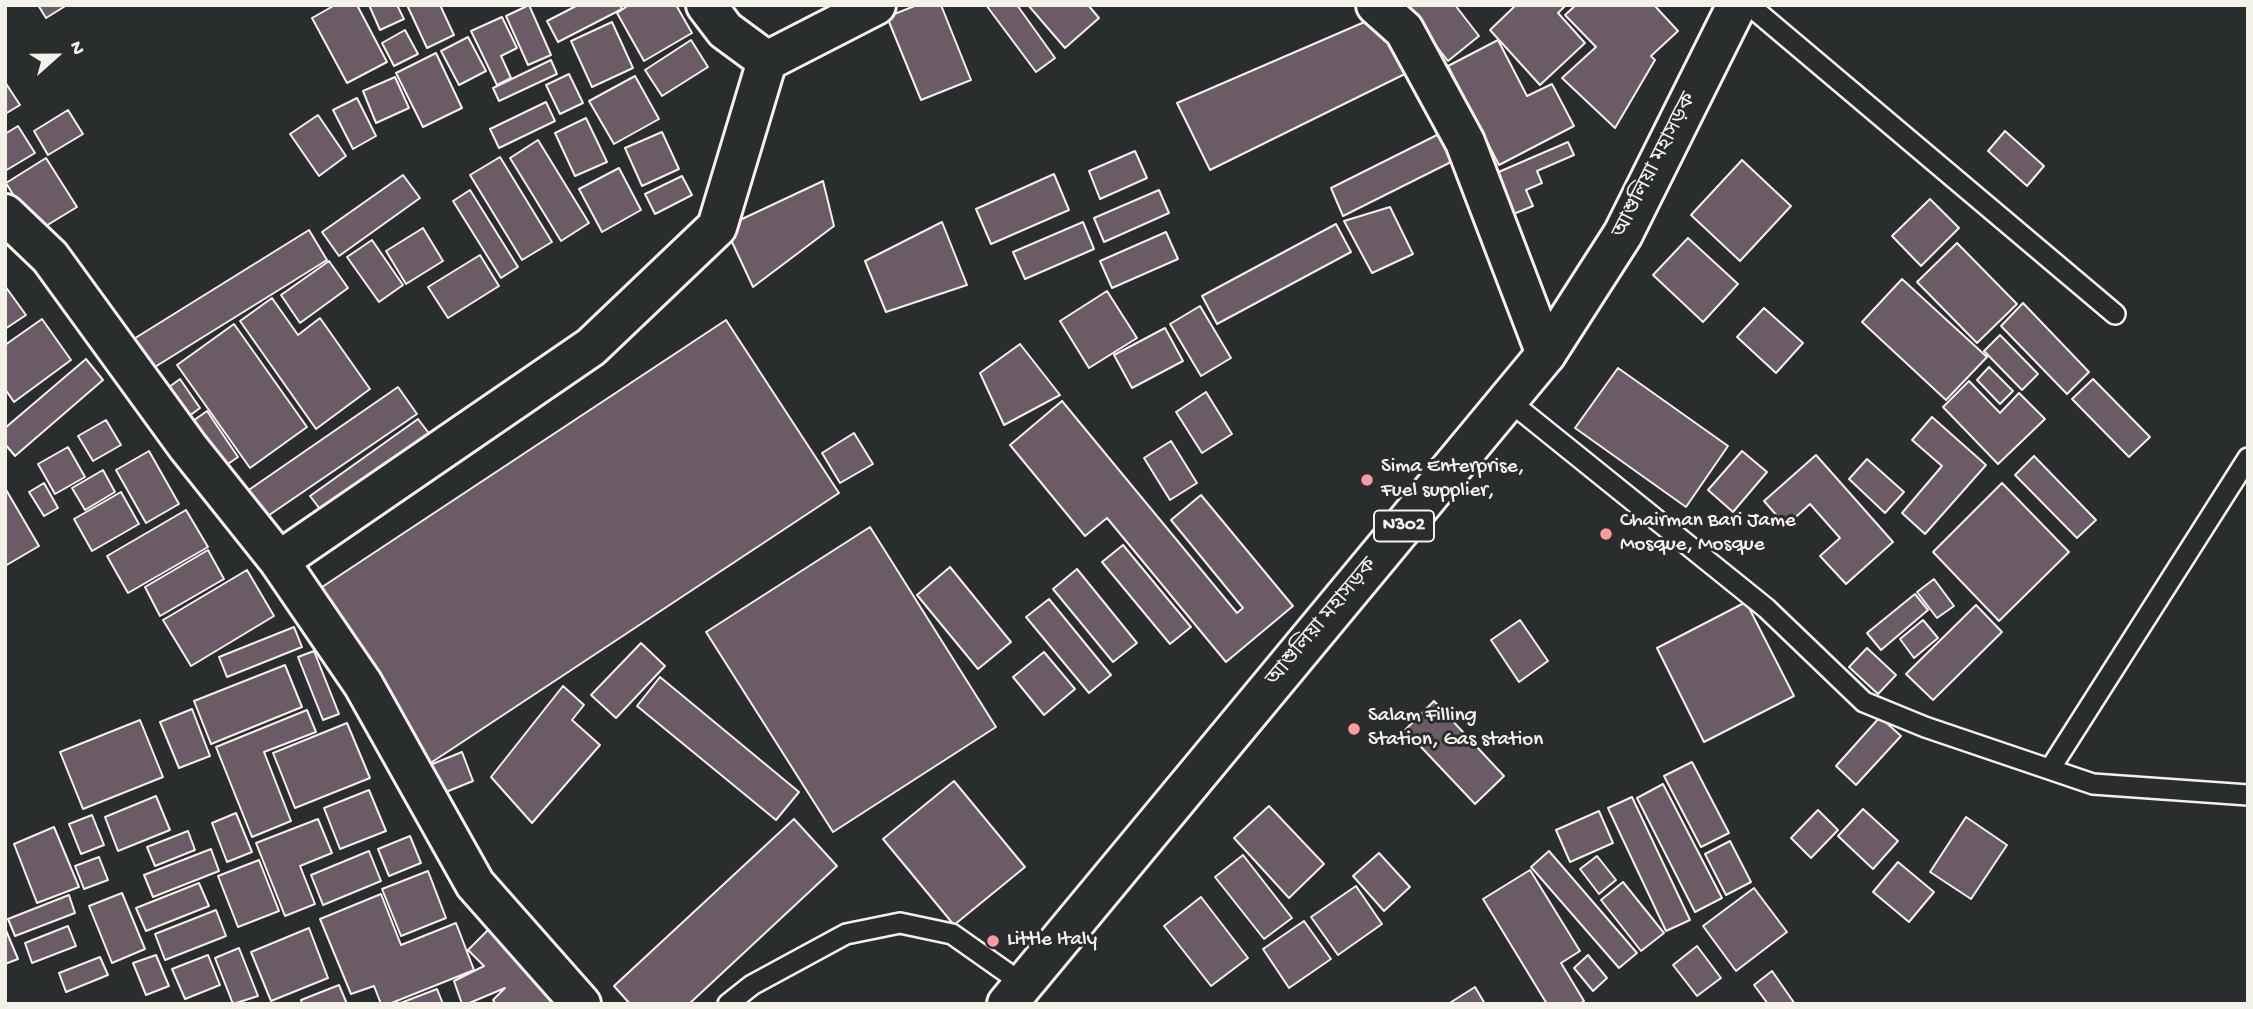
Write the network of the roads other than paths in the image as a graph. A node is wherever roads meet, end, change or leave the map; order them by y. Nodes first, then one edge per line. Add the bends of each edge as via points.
1 (706, 5) edge
2 (876, 5) edge
3 (1376, 5) edge
4 (1737, 5) edge
5 (1749, 5) edge
6 (767, 61) junction
7 (5, 214) edge
8 (2115, 314) dead end
9 (1546, 354) junction
10 (1508, 400) junction
11 (2248, 458) edge
12 (279, 561) junction
13 (2050, 769) junction
14 (2248, 795) edge
15 (1015, 994) edge
16 (581, 1004) edge
17 (728, 1004) edge

1 - 6 main road via 725,30
2 - 6 main road
3 - 9 main road via 1404,30 1465,142
4 - 9 main road, আশুলিয়া মহাসড়ক / N302 via 1623,234
5 - 8 lane
6 - 12 main road via 717,227 591,347
7 - 12 main road via 50,257 188,447
9 - 10 main road, আশুলিয়া মহাসড়ক / N302
10 - 13 lane via 1766,608 1864,702
10 - 15 main road, আশুলিয়া মহাসড়ক / N302
11 - 13 lane
12 - 16 main road via 363,684 475,884
13 - 14 lane via 2093,784
15 - 17 lane via 952,934 900,923 846,934 752,985

